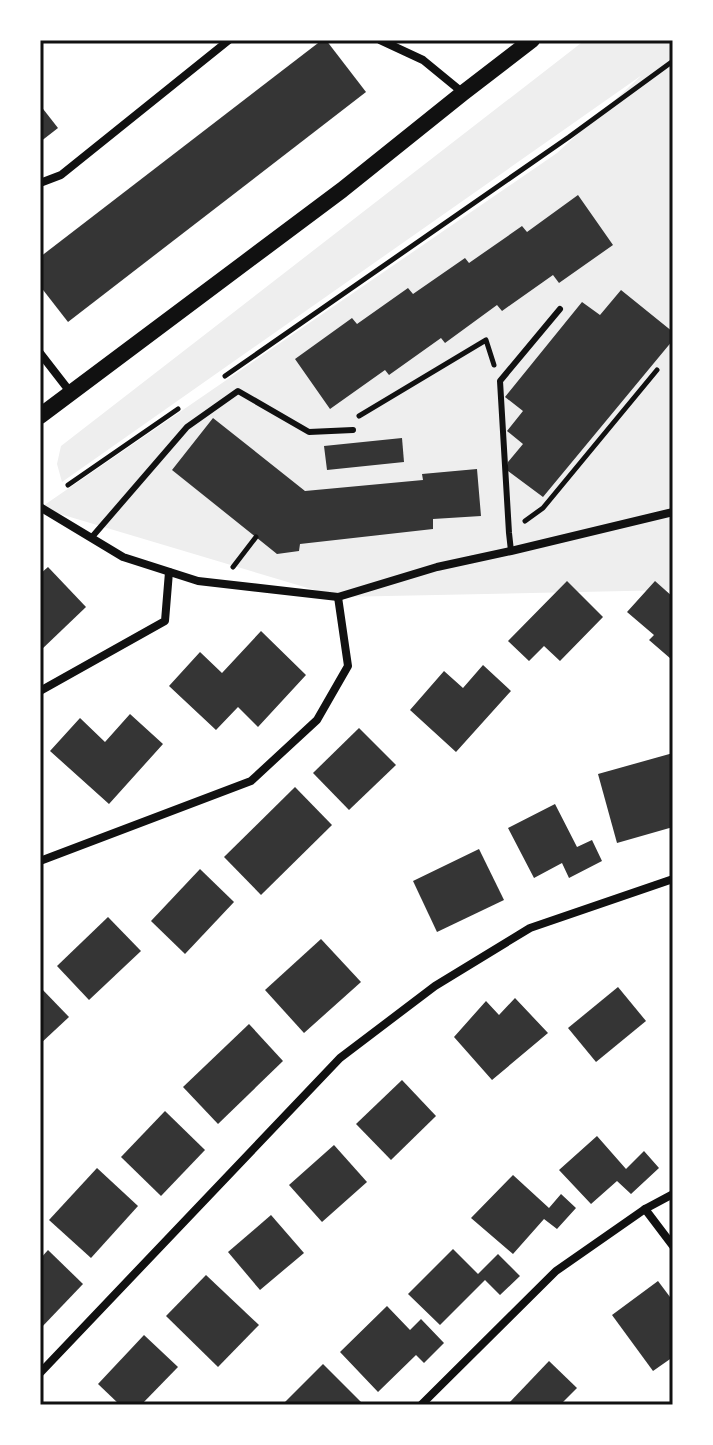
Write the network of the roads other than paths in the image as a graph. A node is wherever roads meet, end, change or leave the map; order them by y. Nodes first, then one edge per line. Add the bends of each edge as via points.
1 (229, 40) edge
2 (380, 40) edge
3 (532, 40) edge
4 (463, 93) junction
5 (40, 183) edge
6 (560, 309) dead end
7 (40, 353) edge
8 (71, 393) junction
9 (40, 416) edge
10 (353, 430) road end
11 (40, 507) edge
12 (673, 512) edge
13 (92, 537) junction
14 (511, 551) junction
15 (169, 572) junction
16 (338, 597) junction
17 (40, 691) edge
18 (40, 861) edge
19 (673, 879) edge
20 (673, 1194) edge
21 (645, 1209) junction
22 (673, 1246) edge
23 (40, 1373) edge
24 (421, 1405) edge

1 - 5 street via 61,175
2 - 4 street via 423,60
3 - 4 main road
4 - 8 main road
6 - 14 lane via 500,381
7 - 8 street
8 - 9 main road
10 - 13 lane via 309,432 238,391 187,427
11 - 13 street
12 - 14 street
13 - 15 street via 123,557
14 - 16 street
15 - 16 street via 198,581
15 - 17 street via 165,621
16 - 18 street via 348,666 317,720 251,781
19 - 23 street via 530,928 435,986 340,1058
20 - 21 street
21 - 22 street
21 - 24 street via 556,1271

